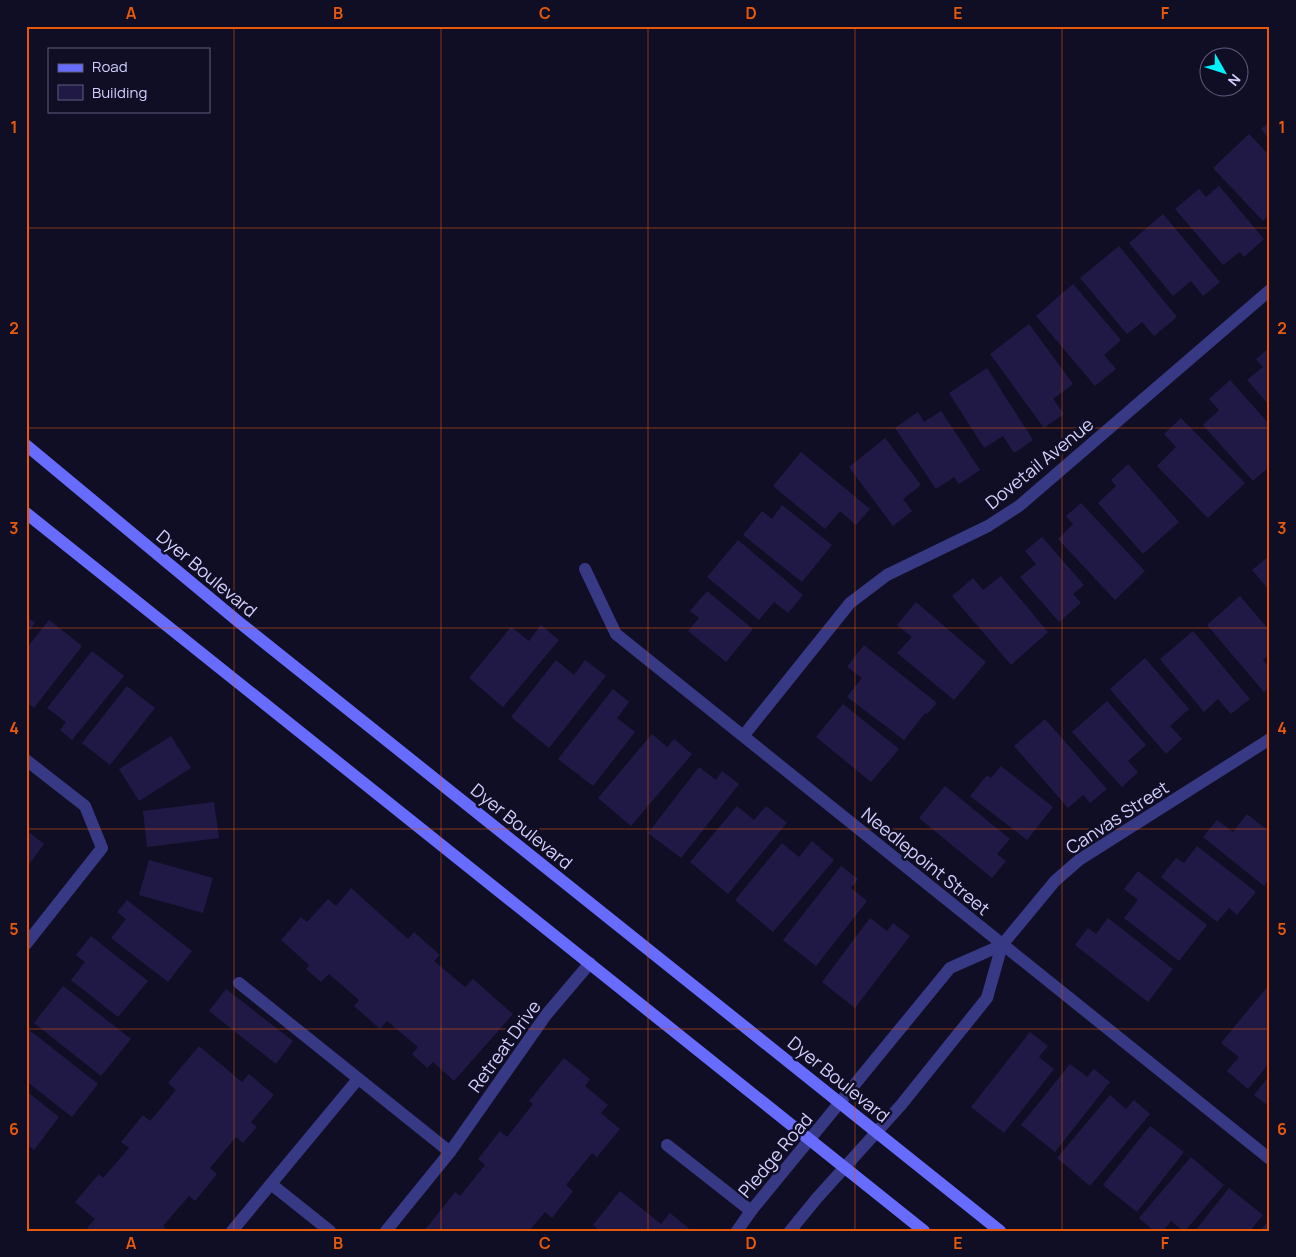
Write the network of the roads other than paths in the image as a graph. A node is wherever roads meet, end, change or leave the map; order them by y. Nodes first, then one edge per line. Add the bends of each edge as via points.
1 (1270, 290) edge
2 (26, 445) edge
3 (26, 512) edge
4 (585, 569) dead end
5 (744, 735) junction
6 (1270, 739) edge
7 (26, 760) edge
8 (26, 944) edge
9 (1002, 945) junction
10 (590, 963) junction
11 (238, 983) dead end
12 (358, 1079) junction
13 (840, 1103) junction
14 (877, 1132) junction
15 (811, 1139) junction
16 (667, 1145) dead end
17 (450, 1152) junction
18 (1270, 1159) edge
19 (845, 1167) junction
20 (271, 1184) junction
21 (751, 1210) junction
22 (232, 1231) edge
23 (330, 1231) edge
24 (386, 1231) edge
25 (737, 1231) edge
26 (790, 1231) edge
27 (924, 1231) edge
28 (1000, 1231) edge

1 - 5 street, Dovetail Avenue via 1019,506 988,526 887,575 850,603
2 - 13 main road, Dyer Boulevard via 240,623
3 - 10 main road
4 - 5 street, Needlepoint Street via 616,634
5 - 9 street, Needlepoint Street
6 - 9 street, Canvas Street via 1080,860 1055,881
7 - 8 street via 85,806 102,848
9 - 13 street, Canvas Street via 950,968
9 - 14 street, Canvas Street via 987,998
9 - 18 street, Needlepoint Street
10 - 15 main road
10 - 17 street, Retreat Drive via 546,1015
11 - 12 street
12 - 17 street
12 - 20 street
13 - 14 main road, Dyer Boulevard
13 - 15 street, Pledge Road
14 - 19 street
14 - 28 main road, Dyer Boulevard
15 - 19 main road
15 - 21 street, Pledge Road
16 - 21 street
17 - 24 street, Retreat Drive
19 - 26 street
19 - 27 main road
20 - 22 street
20 - 23 street
21 - 25 street, Pledge Road

